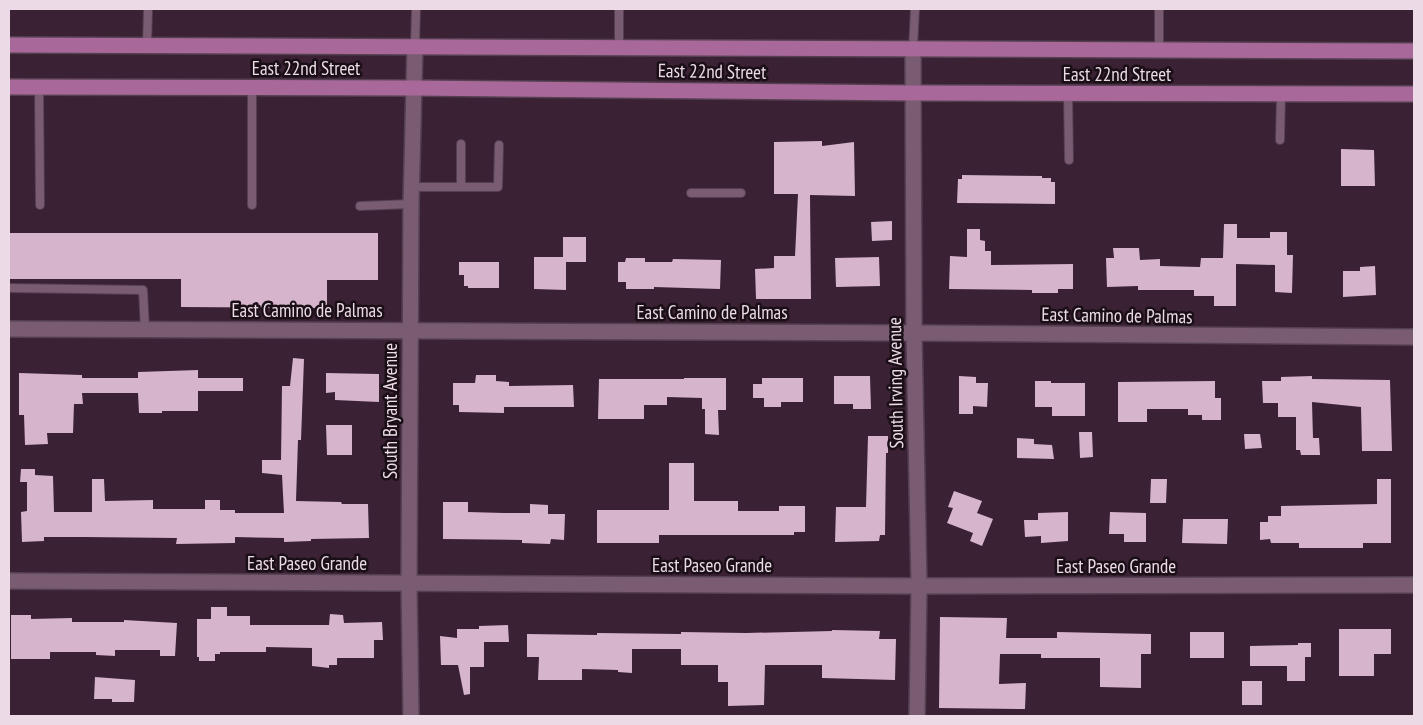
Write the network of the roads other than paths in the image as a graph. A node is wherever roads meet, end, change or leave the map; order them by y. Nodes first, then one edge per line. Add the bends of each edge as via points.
1 (148, 9) edge
2 (416, 9) edge
3 (619, 9) edge
4 (915, 9) edge
5 (1159, 9) edge
6 (9, 44) edge
7 (147, 45) junction
8 (415, 45) junction
9 (619, 47) junction
10 (913, 48) junction
11 (1159, 49) junction
12 (1414, 51) edge
13 (9, 87) edge
14 (39, 87) junction
15 (252, 88) junction
16 (414, 88) junction
17 (913, 93) junction
18 (1068, 94) junction
19 (1281, 94) junction
20 (1414, 94) edge
21 (1280, 140) dead end
22 (461, 144) dead end
23 (499, 145) dead end
24 (1069, 160) dead end
25 (411, 187) junction
26 (461, 187) junction
27 (691, 193) dead end
28 (741, 193) dead end
29 (411, 204) junction
30 (40, 205) dead end
31 (252, 206) dead end
32 (360, 206) dead end
33 (9, 288) edge
34 (9, 329) edge
35 (145, 330) junction
36 (411, 330) junction
37 (914, 333) junction
38 (1414, 337) edge
39 (9, 581) edge
40 (409, 584) junction
41 (1414, 585) edge
42 (919, 586) junction
43 (411, 716) edge
44 (917, 716) edge

1 - 7 lane
2 - 8 lane
3 - 9 lane
4 - 10 lane
5 - 11 lane
6 - 7 main road, East 22nd Street
7 - 8 main road, East 22nd Street
8 - 9 main road, East 22nd Street
8 - 16 street, South Bryant Avenue
9 - 10 main road, East 22nd Street
10 - 11 main road, East 22nd Street
10 - 17 street, South Irving Avenue
11 - 12 main road, East 22nd Street
13 - 14 main road, East 22nd Street
14 - 15 main road, East 22nd Street
14 - 30 lane
15 - 16 main road, East 22nd Street
15 - 31 lane
16 - 17 main road, East 22nd Street
16 - 25 street, South Bryant Avenue
17 - 18 main road, East 22nd Street
17 - 37 street, South Irving Avenue
18 - 19 main road, East 22nd Street
18 - 24 lane
19 - 20 main road, East 22nd Street
19 - 21 lane
22 - 26 lane
23 - 26 lane via 498,187
25 - 26 lane
25 - 29 street, South Bryant Avenue
27 - 28 lane
29 - 32 lane
29 - 36 street, South Bryant Avenue
33 - 35 lane via 143,290
34 - 35 street, East Camino de Palmas
35 - 36 street, East Camino de Palmas
36 - 37 street, East Camino de Palmas
36 - 40 street, South Bryant Avenue
37 - 38 street, East Camino de Palmas
37 - 42 street, South Irving Avenue
39 - 40 street, East Paseo Grande
40 - 42 street, East Paseo Grande
40 - 43 street, South Bryant Avenue
41 - 42 street, East Paseo Grande
42 - 44 street, South Irving Avenue

